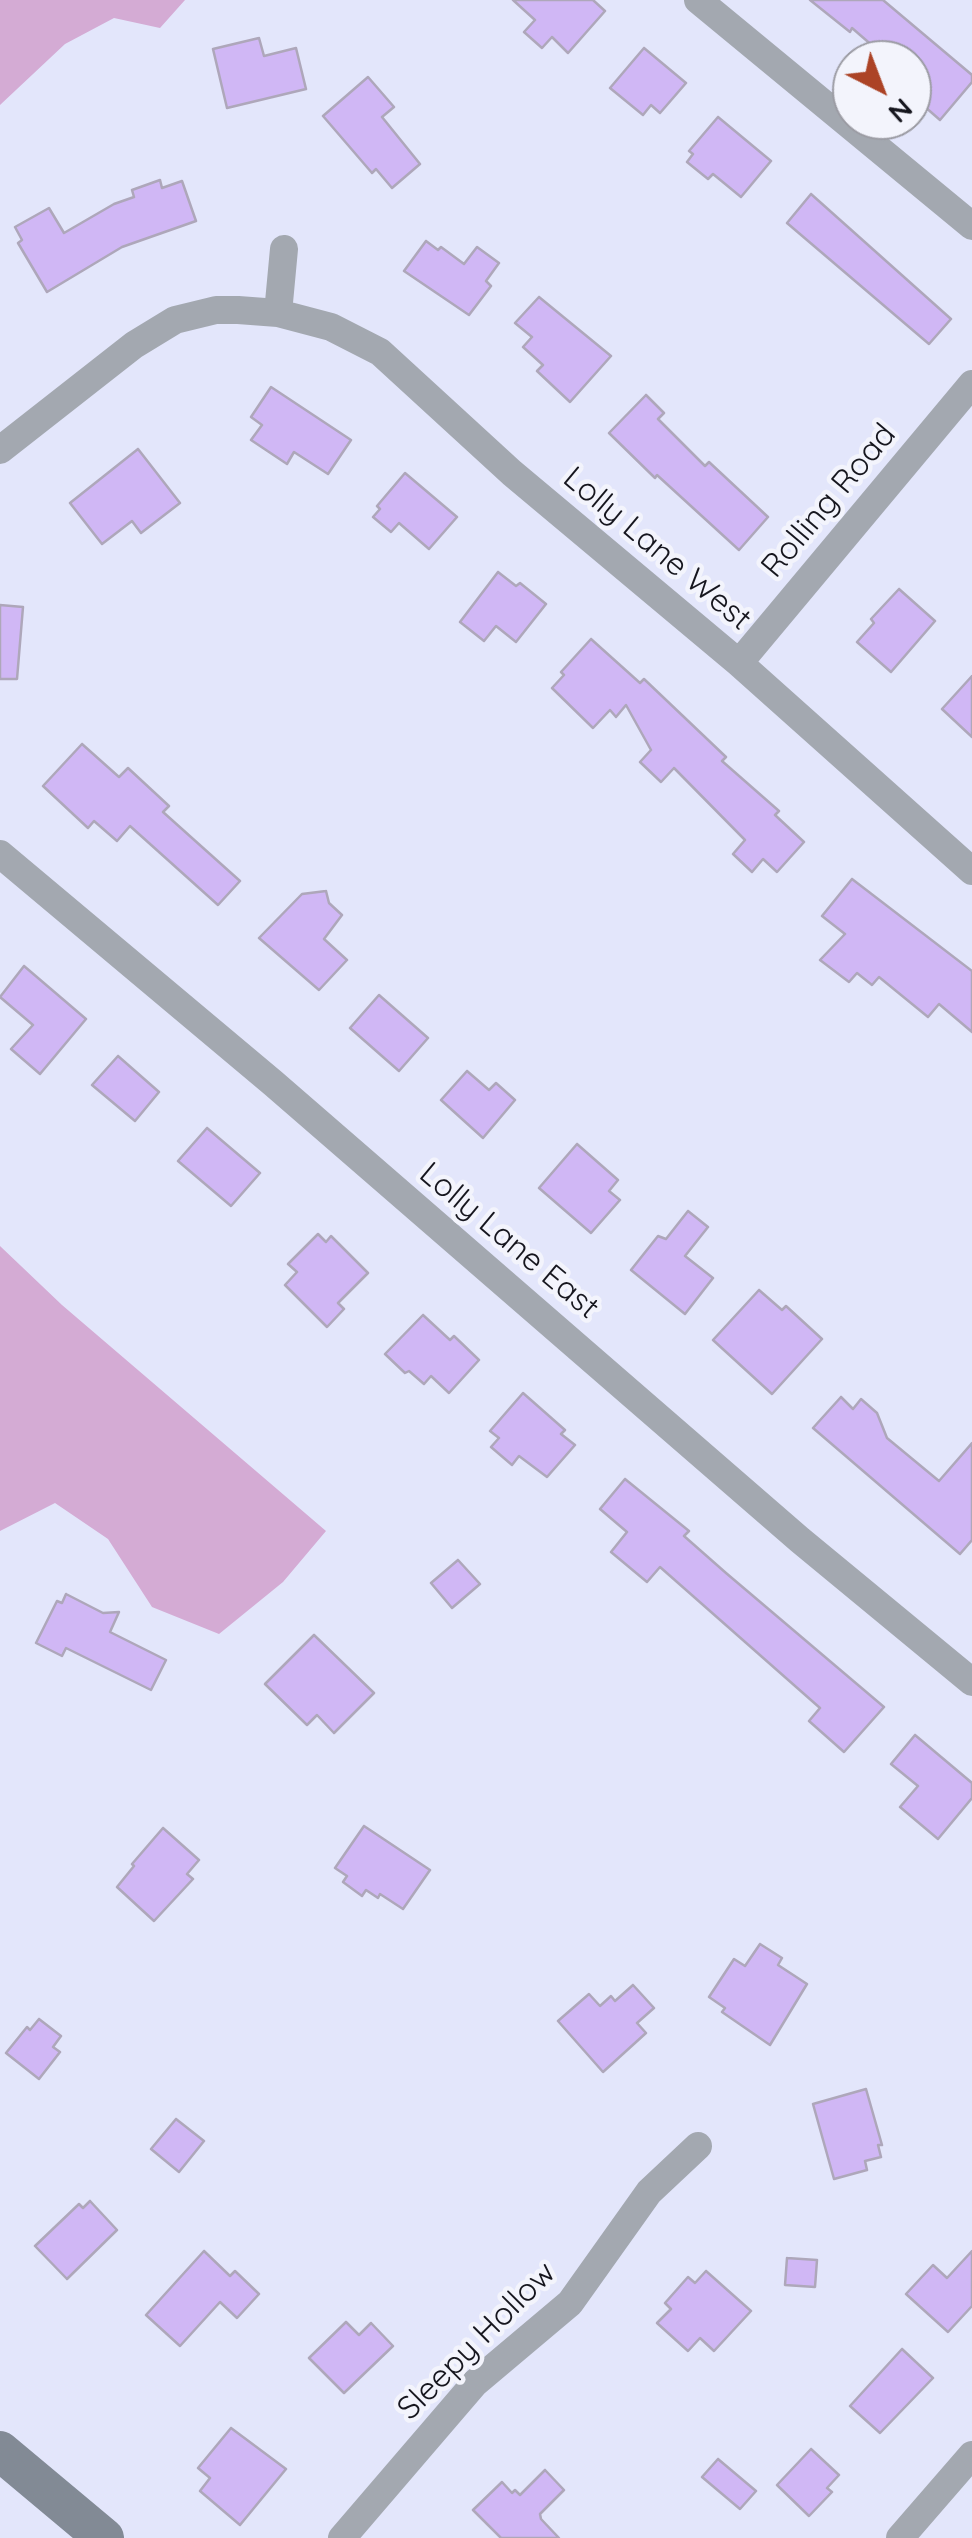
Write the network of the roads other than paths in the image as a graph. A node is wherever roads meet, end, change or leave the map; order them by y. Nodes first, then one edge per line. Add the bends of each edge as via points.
1 (698, 0) edge
2 (972, 226) edge
3 (284, 250) dead end
4 (278, 313) junction
5 (972, 384) edge
6 (0, 450) edge
7 (739, 663) junction
8 (0, 854) edge
9 (972, 871) edge
10 (972, 1682) edge
11 (698, 2146) dead end
12 (0, 2451) edge
13 (972, 2456) edge
14 (104, 2538) edge
15 (342, 2538) edge
16 (900, 2538) edge

1 - 2 street
3 - 4 street
4 - 6 street, Lolly Lane West via 216,310 175,320
4 - 7 street, Lolly Lane West via 331,327 380,352 512,473
5 - 7 street, Rolling Road
7 - 9 street, Lolly Lane West
8 - 10 street, Lolly Lane East
11 - 15 street, Sleepy Hollow via 649,2192 570,2303 475,2383
12 - 14 street
13 - 16 street

